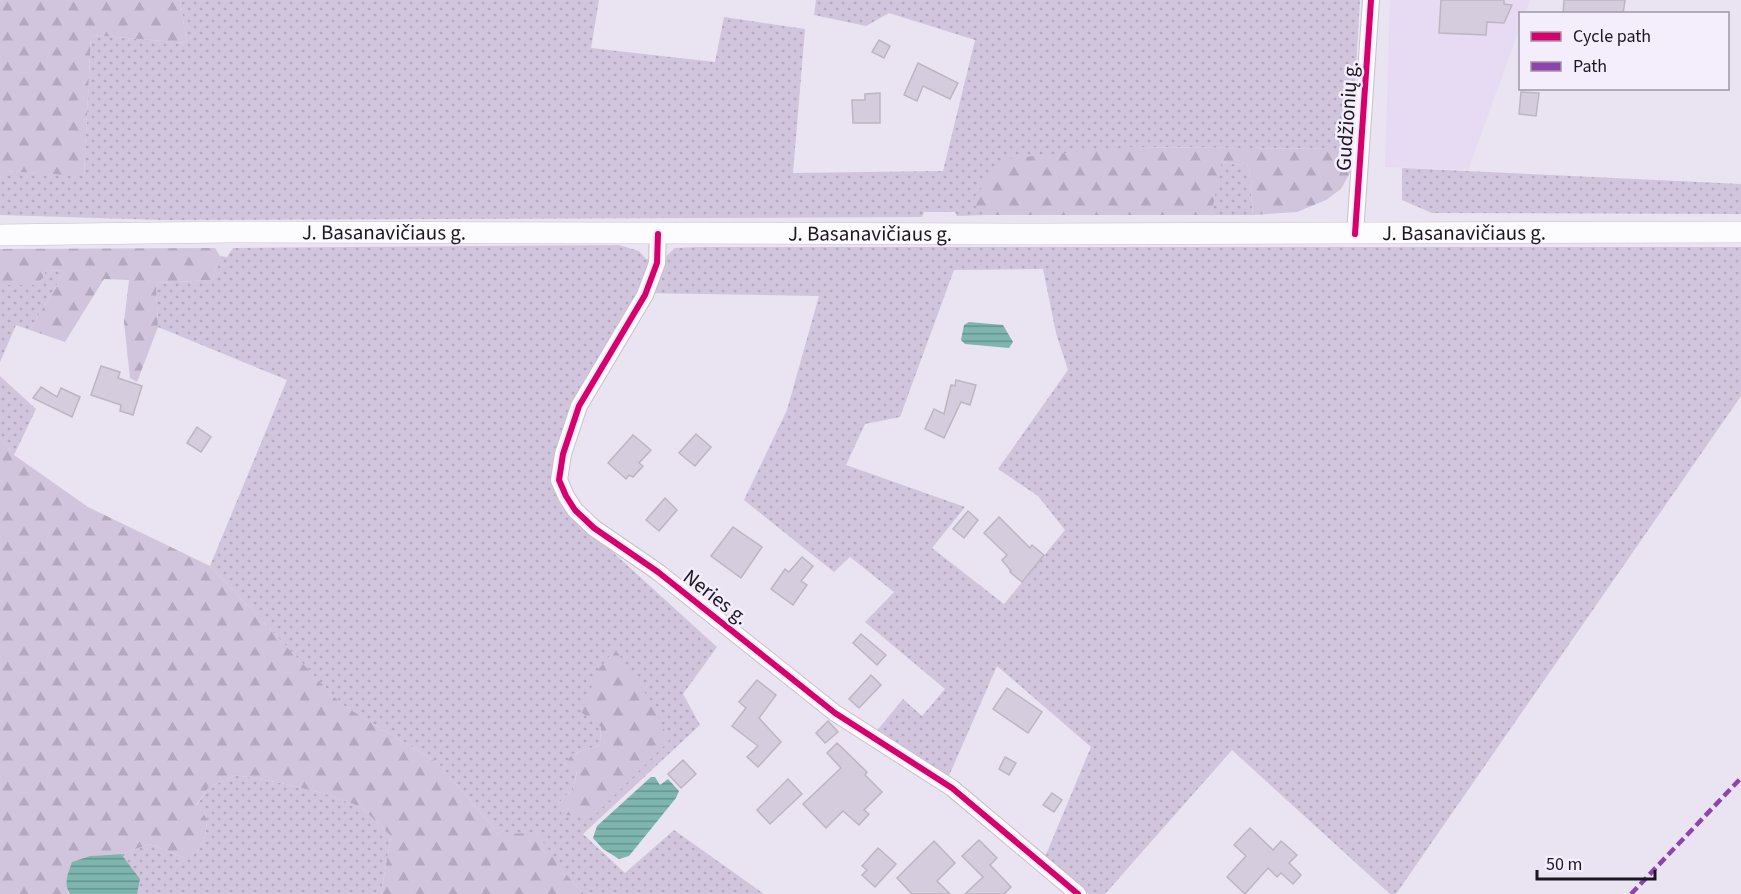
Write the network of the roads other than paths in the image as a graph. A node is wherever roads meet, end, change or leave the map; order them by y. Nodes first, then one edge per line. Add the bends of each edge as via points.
1 (1371, 0) edge
2 (1741, 232) edge
3 (658, 234) junction
4 (1356, 234) junction
5 (0, 235) edge
6 (1078, 894) edge

1 - 4 street, Gudžionių g.
2 - 4 main road, J. Basanavičiaus g.
3 - 4 main road, J. Basanavičiaus g.
3 - 5 main road, J. Basanavičiaus g.
3 - 6 street, Neries g. via 657,263 645,295 579,406 563,454 560,480 566,496 594,528 658,572 835,713 952,788

